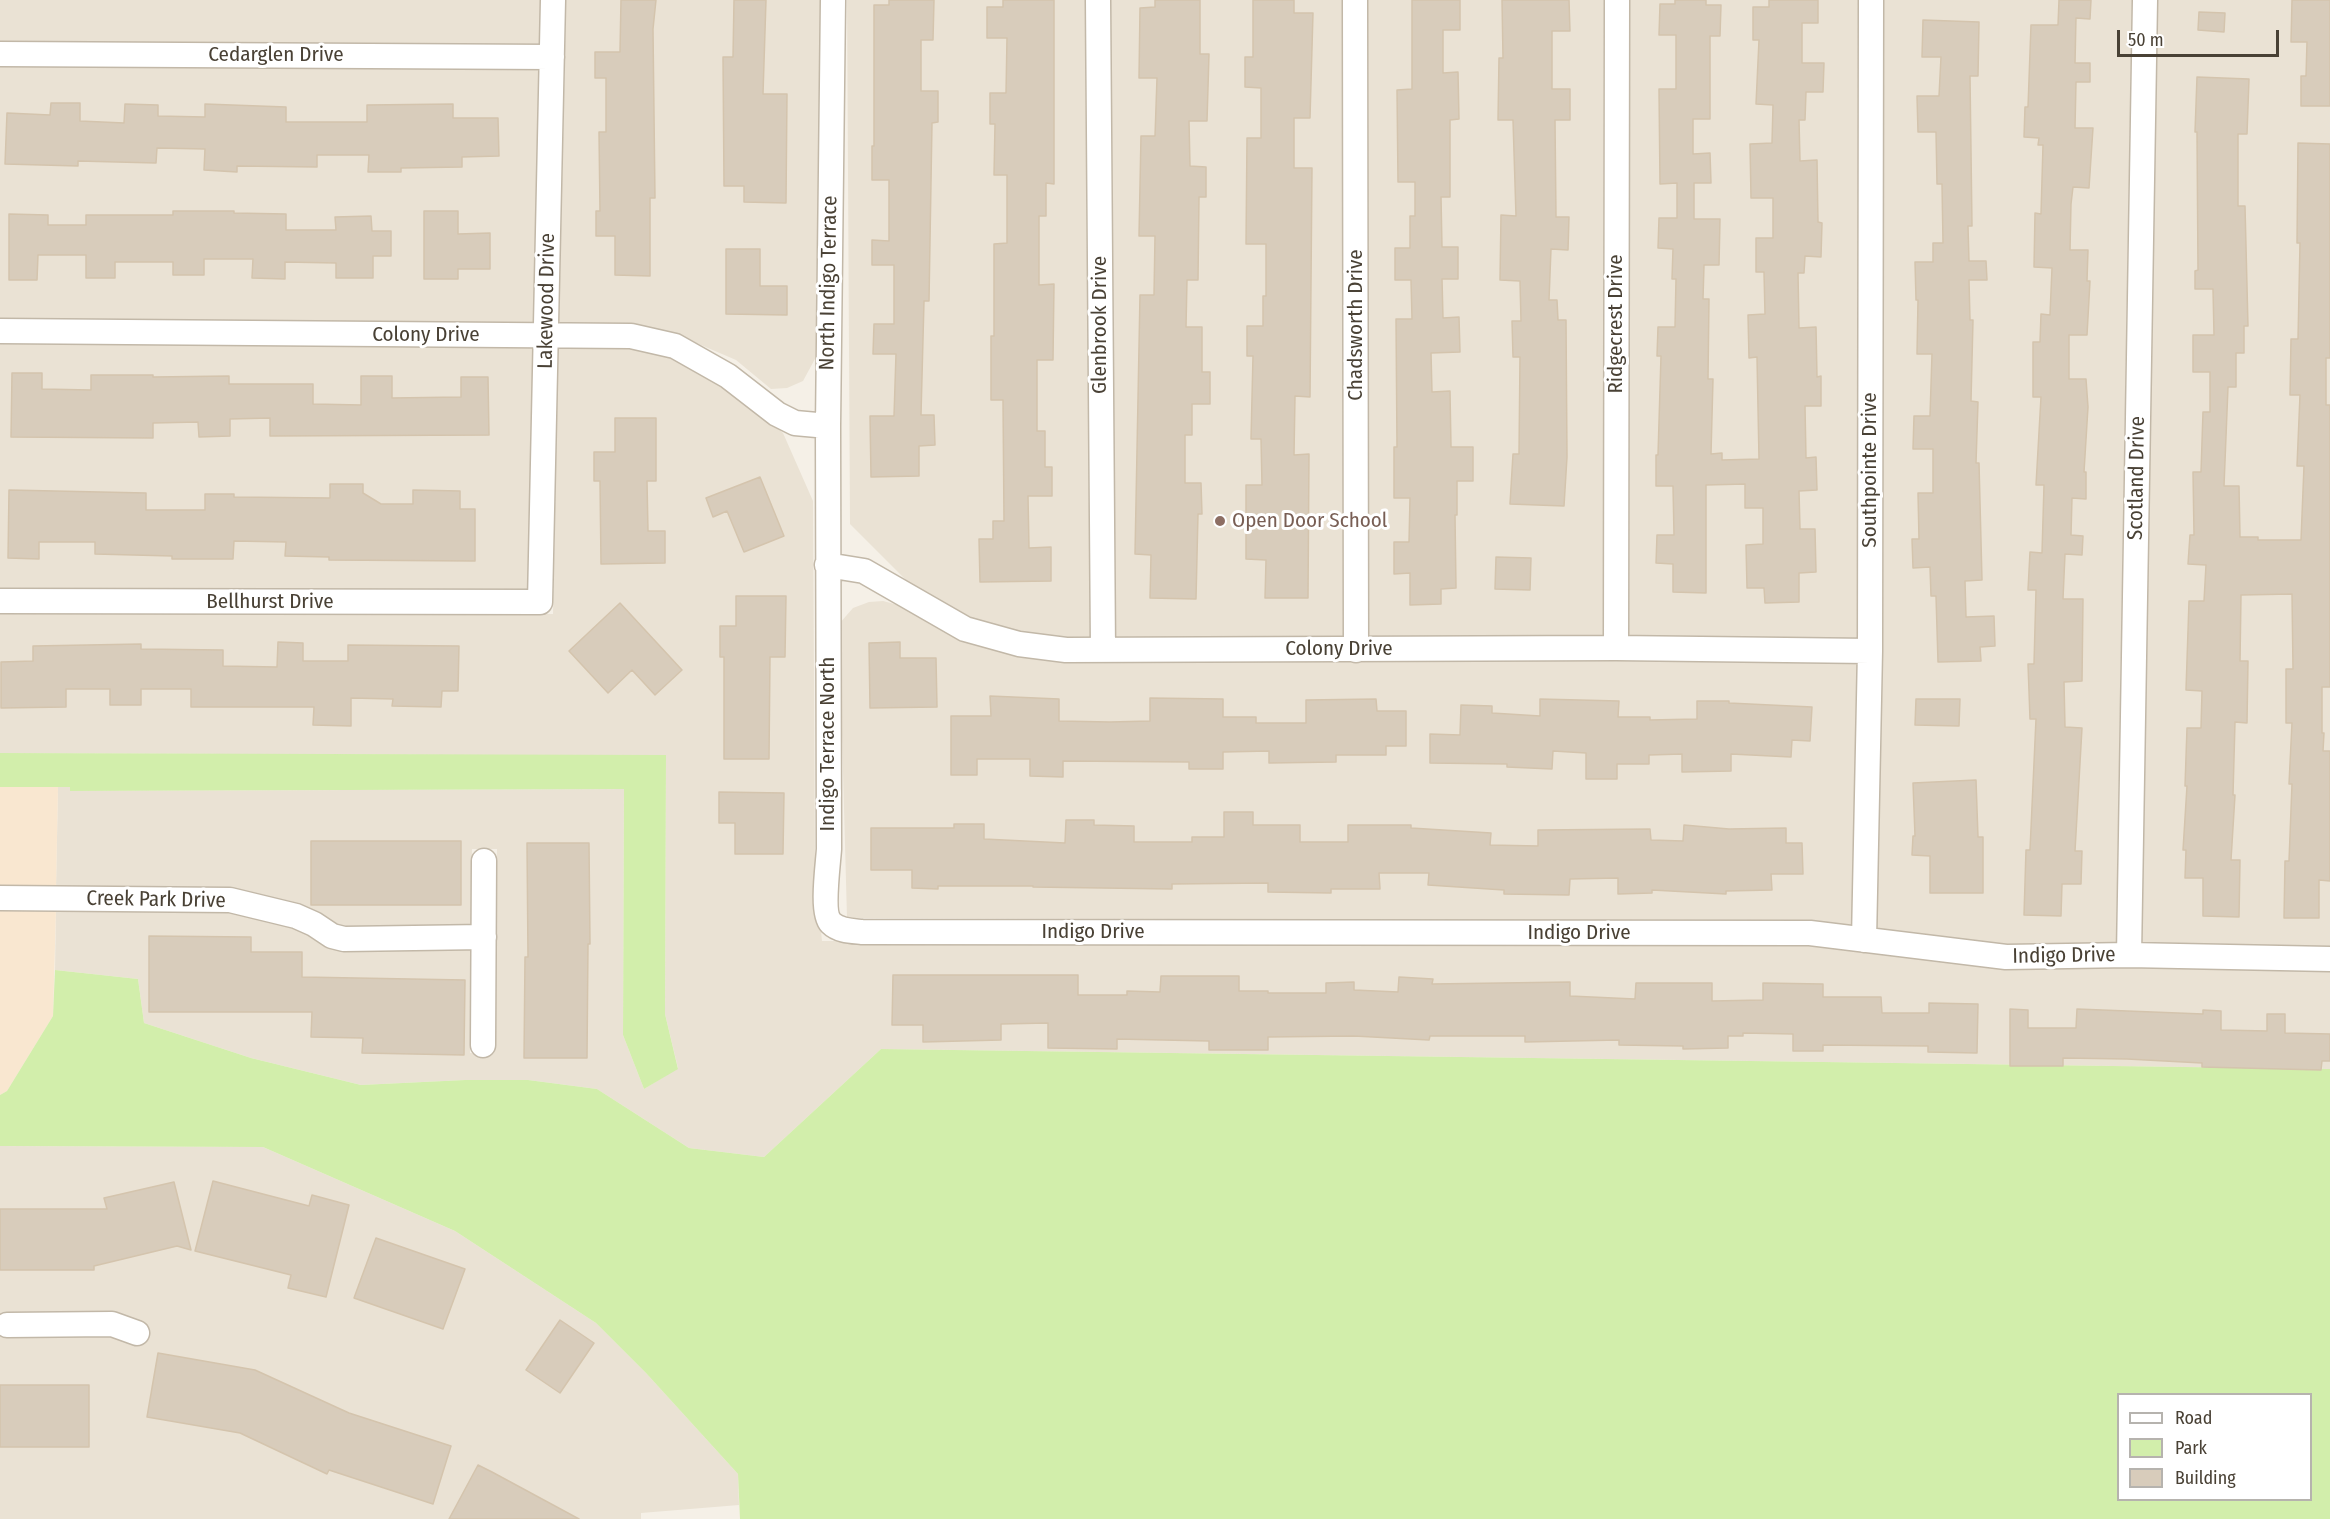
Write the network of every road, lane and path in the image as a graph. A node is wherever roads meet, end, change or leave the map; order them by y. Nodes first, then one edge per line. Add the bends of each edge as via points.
1 (553, 0) edge
2 (833, 0) edge
3 (1098, 0) edge
4 (1355, 0) edge
5 (1617, 0) edge
6 (1871, 0) edge
7 (2145, 0) edge
8 (0, 54) edge
9 (552, 57) junction
10 (0, 331) edge
11 (546, 336) junction
12 (828, 426) junction
13 (827, 565) junction
14 (0, 601) edge
15 (540, 602) joint
16 (1616, 648) junction
17 (1103, 649) junction
18 (1356, 650) junction
19 (1869, 651) junction
20 (484, 861) dead end
21 (0, 898) edge
22 (829, 922) joint
23 (484, 937) junction
24 (1864, 940) junction
25 (2129, 955) junction
26 (2330, 959) edge
27 (483, 1046) dead end
28 (7, 1325) dead end
29 (138, 1333) dead end

1 - 9 street, Lakewood Drive
2 - 12 street, North Indigo Terrace
3 - 17 street, Glenbrook Drive
4 - 18 street, Chadsworth Drive
5 - 16 street, Ridgecrest Drive
6 - 19 street, Southpointe Drive
7 - 25 street, Scotland Drive
8 - 9 street, Cedarglen Drive
9 - 11 street, Lakewood Drive
10 - 11 street, Colony Drive
11 - 12 street, Colony Drive via 631,336 675,346 728,376 786,419 803,425
11 - 15 street, Lakewood Drive
12 - 13 street, North Indigo Terrace
13 - 17 street, Colony Drive via 864,571 965,629 1019,644 1066,650
13 - 22 street, Indigo Terrace North
14 - 15 street, Bellhurst Drive
16 - 18 street, Colony Drive
16 - 19 street, Colony Drive
17 - 18 street, Colony Drive
19 - 24 street, Southpointe Drive
20 - 23 street
21 - 23 street, Creek Park Drive via 230,900 296,916 344,939
22 - 24 street, Indigo Drive via 837,928 862,932 1810,933
23 - 27 street
24 - 25 street, Indigo Drive via 2006,957
25 - 26 street, Indigo Drive
28 - 29 street via 112,1324

